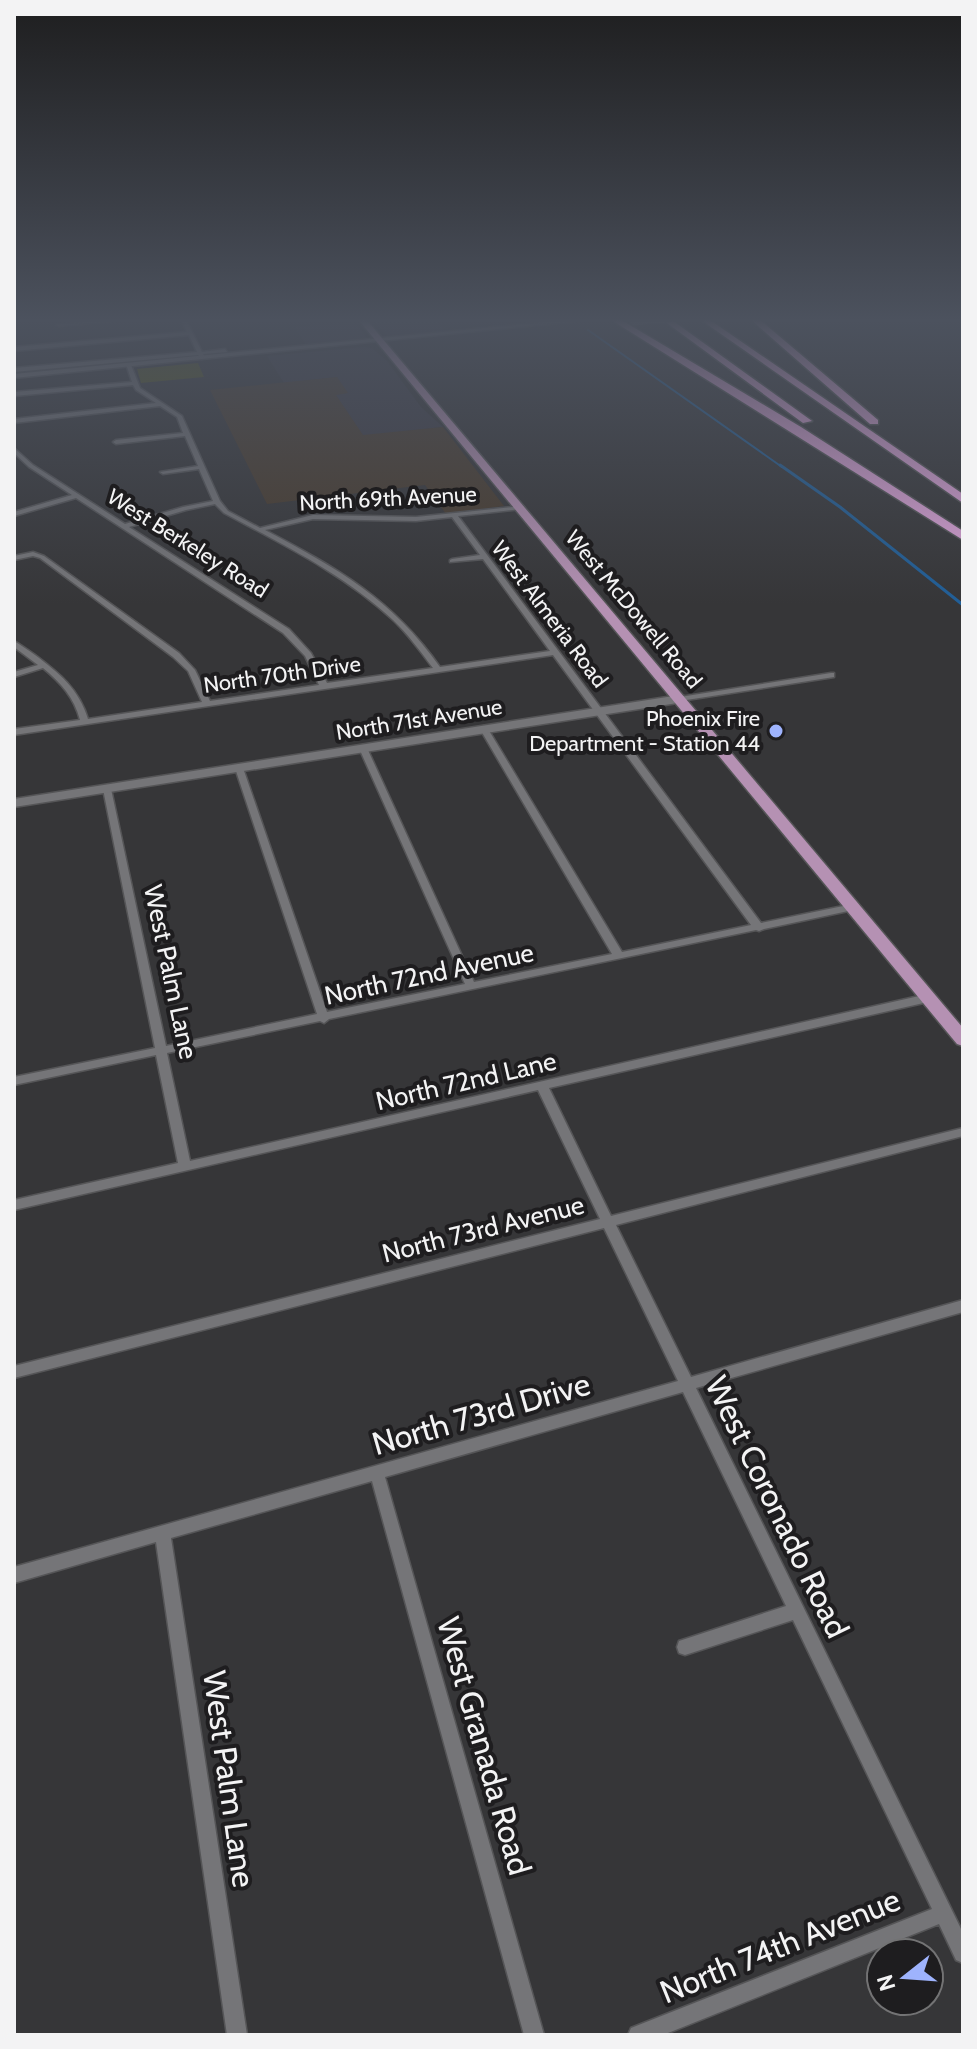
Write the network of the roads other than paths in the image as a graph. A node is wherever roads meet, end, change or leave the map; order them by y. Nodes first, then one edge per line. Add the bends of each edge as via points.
1 (78, 414) edge
2 (176, 414) edge
3 (442, 414) edge
4 (771, 414) edge
5 (797, 414) edge
6 (840, 414) edge
7 (862, 414) edge
8 (14, 421) edge
9 (188, 434) junction
10 (116, 442) dead end
11 (14, 450) edge
12 (203, 467) junction
13 (163, 472) dead end
14 (963, 491) edge
15 (76, 496) junction
16 (963, 499) edge
17 (217, 502) junction
18 (521, 507) junction
19 (14, 514) edge
20 (454, 515) junction
21 (124, 526) junction
22 (258, 530) junction
23 (963, 535) edge
24 (483, 557) junction
25 (14, 558) edge
26 (452, 561) dead end
27 (14, 643) edge
28 (556, 652) junction
29 (42, 666) junction
30 (438, 670) junction
31 (14, 675) edge
32 (831, 675) dead end
33 (324, 686) junction
34 (680, 699) junction
35 (207, 703) junction
36 (600, 711) junction
37 (85, 721) junction
38 (484, 729) junction
39 (14, 732) edge
40 (363, 748) junction
41 (239, 768) junction
42 (107, 789) junction
43 (14, 803) edge
44 (853, 907) junction
45 (759, 928) junction
46 (619, 956) junction
47 (471, 986) junction
48 (928, 998) junction
49 (324, 1019) junction
50 (963, 1040) edge
51 (162, 1051) junction
52 (14, 1081) edge
53 (542, 1086) junction
54 (963, 1132) edge
55 (185, 1166) junction
56 (14, 1205) edge
57 (608, 1223) junction
58 (963, 1306) edge
59 (14, 1372) edge
60 (686, 1384) junction
61 (377, 1473) junction
62 (162, 1532) junction
63 (14, 1575) edge
64 (796, 1611) junction
65 (685, 1647) dead end
66 (944, 1913) junction
67 (963, 1953) edge
68 (237, 2035) edge
69 (534, 2035) edge
70 (638, 2035) edge

1 - 8 street
2 - 9 street
3 - 18 main road, West McDowell Road
4 - 23 highway
5 - 23 highway
6 - 16 highway
7 - 14 highway
9 - 10 street
9 - 12 street
11 - 15 street, West Berkeley Road
12 - 13 street
12 - 17 street
15 - 19 street
15 - 21 street, West Berkeley Road
17 - 21 street
17 - 22 street
18 - 20 street, North 69th Avenue
18 - 34 main road, West McDowell Road
20 - 22 street, North 69th Avenue via 328,515
20 - 24 street, West Almeria Road
21 - 33 street, West Berkeley Road via 286,631 308,655
22 - 30 street via 377,600 408,627
24 - 26 street
24 - 28 street, West Almeria Road
25 - 35 street via 42,557 176,655 198,680
27 - 29 street
28 - 30 street, North 70th Drive
28 - 36 street, West Almeria Road
29 - 31 street
29 - 37 street via 74,692
30 - 33 street, North 70th Drive
32 - 34 street, North 71st Avenue
33 - 35 street, North 70th Drive
34 - 36 main road, North 71st Avenue
34 - 44 main road, West McDowell Road
35 - 37 street, North 70th Drive
36 - 38 main road, North 71st Avenue
36 - 45 street, West Almeria Road
37 - 39 street, North 70th Drive
38 - 40 main road, North 71st Avenue
38 - 46 street
40 - 41 main road, North 71st Avenue
40 - 47 street
41 - 42 main road, North 71st Avenue
41 - 49 street
42 - 43 main road, North 71st Avenue
42 - 51 street, West Palm Lane
44 - 45 street, North 72nd Avenue
44 - 48 main road, West McDowell Road
45 - 46 street, North 72nd Avenue
46 - 47 street, North 72nd Avenue
47 - 49 street, North 72nd Avenue
48 - 50 main road, West McDowell Road
48 - 53 street, North 72nd Lane
49 - 51 street, North 72nd Avenue
51 - 52 street, North 72nd Avenue
51 - 55 street, West Palm Lane
53 - 55 street, North 72nd Lane
53 - 57 street, West Coronado Road
54 - 57 street, North 73rd Avenue
55 - 56 street, North 72nd Lane
57 - 59 street, North 73rd Avenue
57 - 60 street, West Coronado Road
58 - 60 street, North 73rd Drive
60 - 61 street, North 73rd Drive
60 - 64 street, West Coronado Road
61 - 62 street, North 73rd Drive
61 - 69 street, West Granada Road
62 - 63 street, North 73rd Drive
62 - 68 street, West Palm Lane
64 - 65 street
64 - 66 street, West Coronado Road
66 - 67 street, West Coronado Road
66 - 70 street, North 74th Avenue

